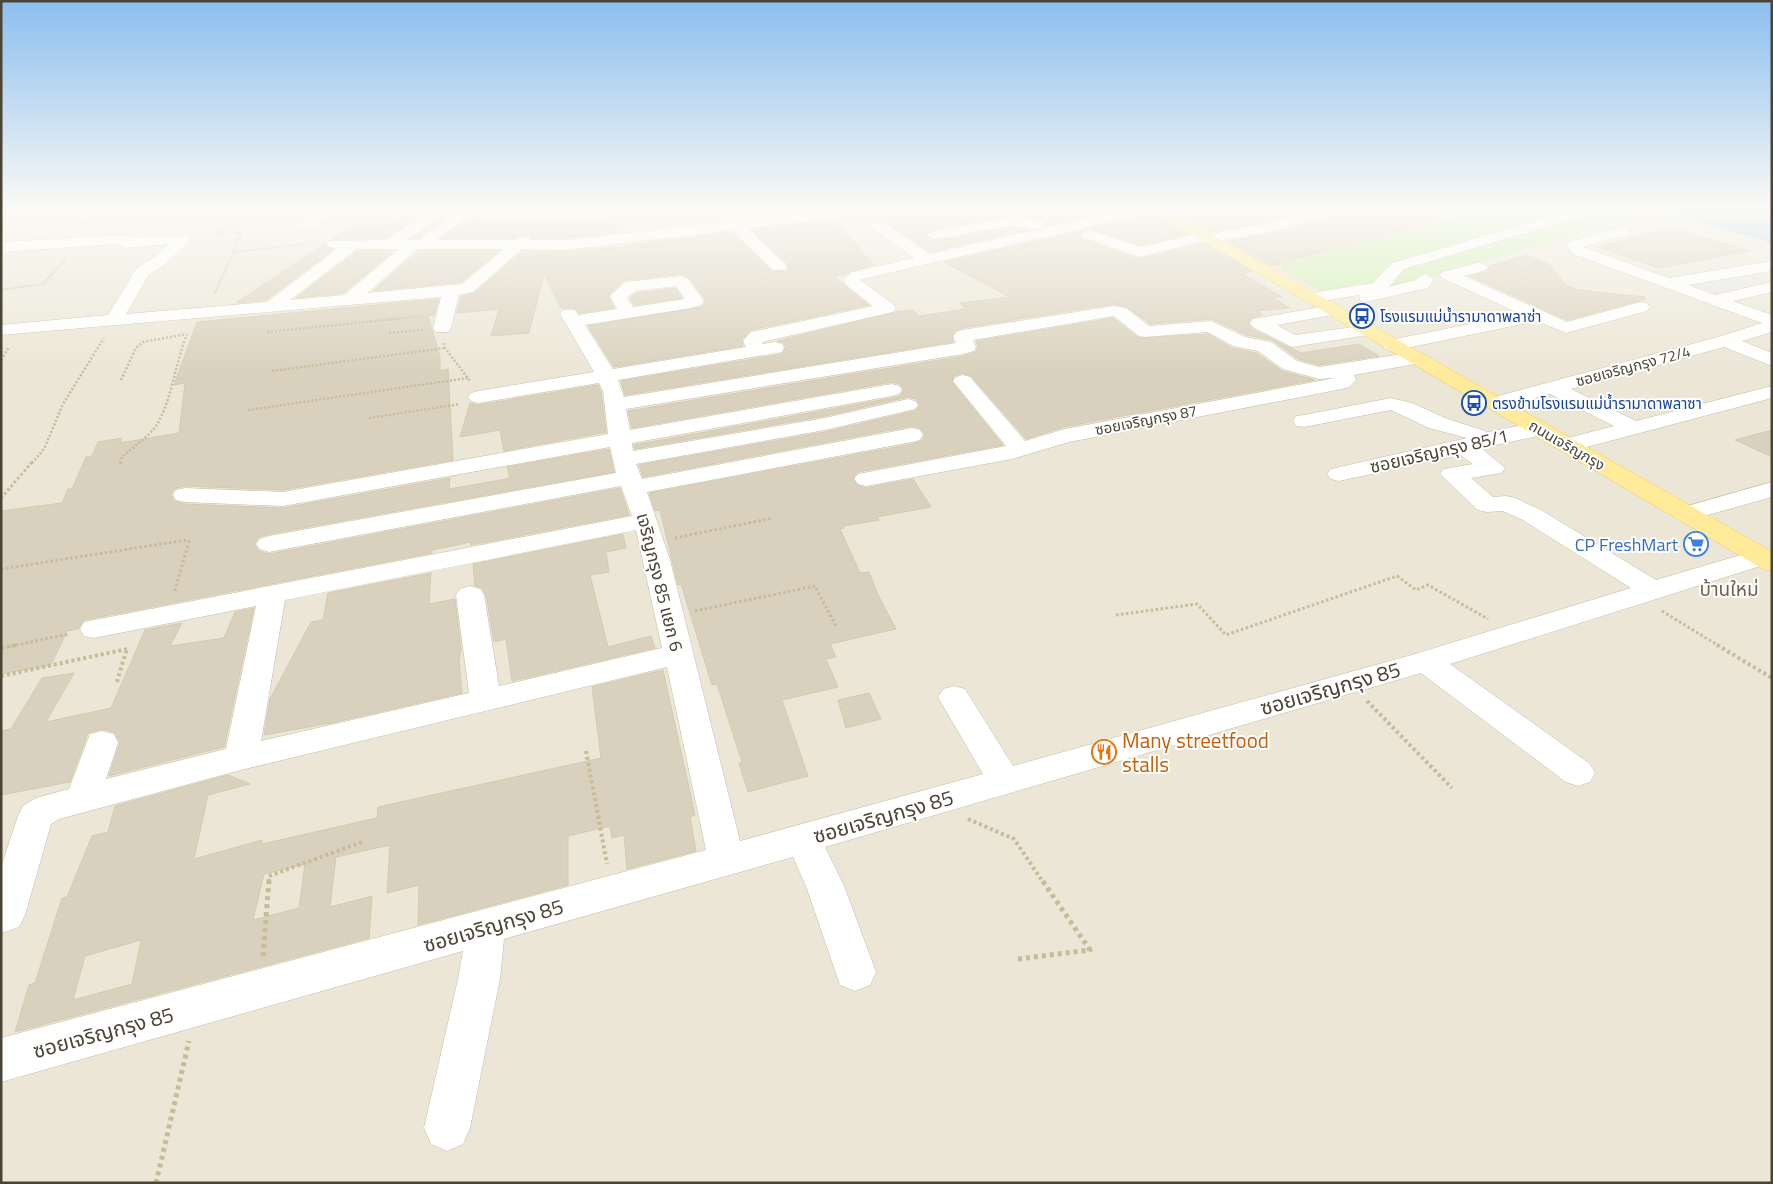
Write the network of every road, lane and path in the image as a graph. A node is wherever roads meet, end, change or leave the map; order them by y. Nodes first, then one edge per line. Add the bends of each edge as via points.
1 (63, 263) edge
2 (155, 263) edge
3 (228, 263) edge
4 (328, 263) edge
5 (394, 263) edge
6 (497, 263) edge
7 (774, 263) edge
8 (914, 263) edge
9 (1251, 263) edge
10 (1407, 263) edge
11 (1612, 263) edge
12 (1772, 266) edge
13 (1480, 267) dead end
14 (779, 268) dead end
15 (1426, 279) dead end
16 (1668, 283) junction
17 (1772, 287) edge
18 (1, 290) edge
19 (450, 291) junction
20 (349, 300) junction
21 (1715, 300) junction
22 (274, 304) junction
23 (1322, 304) junction
24 (1640, 307) dead end
25 (628, 313) dead end
26 (1271, 313) dead end
27 (199, 314) junction
28 (1538, 316) junction
29 (114, 319) junction
30 (444, 321) junction
31 (1770, 326) edge
32 (1566, 328) junction
33 (1, 330) edge
34 (1368, 330) junction
35 (267, 332) dead end
36 (389, 333) dead end
37 (187, 334) junction
38 (1546, 334) dead end
39 (1725, 341) junction
40 (806, 343) dead end
41 (1392, 345) junction
42 (445, 348) junction
43 (757, 351) junction
44 (1416, 358) junction
45 (788, 359) dead end
46 (1772, 360) edge
47 (272, 371) dead end
48 (1343, 371) junction
49 (468, 378) junction
50 (121, 380) dead end
51 (964, 381) dead end
52 (1554, 388) junction
53 (474, 390) junction
54 (611, 390) junction
55 (1767, 396) edge
56 (900, 398) dead end
57 (1494, 403) junction
58 (248, 410) dead end
59 (369, 418) dead end
60 (1304, 421) dead end
61 (1634, 428) junction
62 (1539, 429) junction
63 (912, 435) dead end
64 (1474, 443) junction
65 (1568, 446) junction
66 (1021, 450) junction
67 (120, 464) dead end
68 (626, 466) junction
69 (1339, 474) dead end
70 (866, 479) dead end
71 (1772, 489) edge
72 (185, 495) dead end
73 (1, 498) edge
74 (1686, 514) junction
75 (773, 518) dead end
76 (649, 532) junction
77 (269, 544) dead end
78 (1766, 560) edge
79 (1, 569) edge
80 (272, 594) junction
81 (1646, 594) junction
82 (470, 595) dead end
83 (167, 615) junction
84 (1116, 615) dead end
85 (670, 616) junction
86 (135, 621) junction
87 (837, 628) dead end
88 (94, 630) joint
89 (1514, 634) junction
90 (1, 648) edge
91 (127, 650) junction
92 (678, 654) junction
93 (1426, 661) junction
94 (1, 676) edge
95 (1772, 678) edge
96 (117, 682) dead end
97 (1349, 683) junction
98 (954, 697) dead end
99 (486, 700) junction
100 (102, 743) dead end
101 (586, 750) dead end
102 (241, 758) junction
103 (1578, 773) dead end
104 (1004, 780) junction
105 (1452, 788) dead end
106 (82, 800) junction
107 (928, 803) junction
108 (804, 839) junction
109 (362, 842) dead end
110 (726, 859) junction
111 (612, 891) junction
112 (5, 915) dead end
113 (486, 927) junction
114 (1018, 959) dead end
115 (855, 972) dead end
116 (260, 989) junction
117 (197, 1006) junction
118 (1, 1060) edge
119 (447, 1128) dead end
120 (156, 1183) edge

1 - 18 path via 43,284
2 - 29 street via 142,272
3 - 27 path
4 - 22 street
5 - 20 street
6 - 19 street via 467,288
7 - 14 street
8 - 43 street via 851,279 887,308 757,336 752,341
9 - 23 main road, ถนนเจริญกรุง
10 - 23 street via 1392,270 1384,285
11 - 16 street
12 - 16 street
13 - 28 street via 1448,275
15 - 23 street via 1422,284 1390,292
16 - 21 street
17 - 21 street
19 - 20 street
19 - 30 street
20 - 22 street
21 - 31 street
22 - 27 street
23 - 26 street
23 - 34 main road, ถนนเจริญกรุง
23 - 34 street via 1260,323 1292,341
24 - 32 street
25 - 54 street, เจริญกรุง 85 แยก 6 via 571,317
27 - 29 street
27 - 37 street
28 - 32 street
28 - 41 street
29 - 33 street
29 - 73 path via 63,404 44,449
30 - 35 path
30 - 36 path
30 - 42 path
31 - 39 street, ซอยเจริญกรุง 72/4
32 - 38 street
34 - 41 main road, ถนนเจริญกรุง
37 - 50 path via 143,342 136,348
37 - 67 path via 156,426 122,457
39 - 46 street
39 - 52 street, ซอยเจริญกรุง 72/4
40 - 43 street
41 - 44 main road, ถนนเจริญกรุง
42 - 47 path
42 - 49 path
43 - 54 street
44 - 48 street
44 - 57 main road, ถนนเจริญกรุง
45 - 54 street
48 - 54 street via 1319,373 1290,365 1264,346 1240,342 1211,326 1145,332 1120,312 1114,311 962,336 966,347 963,348
48 - 66 street, ซอยเจริญกรุง 87 via 1346,380 1342,383 1065,436
49 - 53 path
49 - 58 path
51 - 66 street
52 - 57 street, ซอยเจริญกรุง 72/4
52 - 61 street
53 - 54 street
53 - 59 path via 470,402
54 - 68 street, เจริญกรุง 85 แยก 6
55 - 61 street
56 - 68 street
57 - 62 main road, ถนนเจริญกรุง
60 - 64 street via 1391,404 1401,405 1434,422 1474,432
61 - 65 street
62 - 64 street, ซอยเจริญกรุง 85/1
62 - 65 main road, ถนนเจริญกรุง
63 - 68 street
64 - 69 street, ซอยเจริญกรุง 85/1
64 - 81 street via 1494,468 1452,474 1488,505 1506,503 1532,515
65 - 74 main road, ถนนเจริญกรุง
66 - 70 street, ซอยเจริญกรุง 87
68 - 72 street via 284,500
68 - 76 street, เจริญกรุง 85 แยก 6
68 - 77 street
71 - 74 street
74 - 78 main road, ถนนเจริญกรุง
75 - 76 path
76 - 80 street
76 - 85 street, เจริญกรุง 85 แยก 6
78 - 81 street, ซอยเจริญกรุง 85
79 - 83 path via 187,540
80 - 83 street
80 - 102 street
81 - 89 street, ซอยเจริญกรุง 85
81 - 95 path
82 - 99 street
83 - 86 street
84 - 89 path via 1197,604 1226,635 1397,576 1416,590 1428,585
85 - 87 path via 815,586
85 - 92 street, เจริญกรุง 85 แยก 6
86 - 88 street
86 - 91 path
88 - 90 path
89 - 93 street, ซอยเจริญกรุง 85
91 - 94 path
91 - 96 path
92 - 99 street
92 - 110 street, เจริญกรุง 85 แยก 6
93 - 97 street, ซอยเจริญกรุง 85
93 - 103 street
97 - 104 street, ซอยเจริญกรุง 85
97 - 105 path
98 - 104 street
99 - 102 street
100 - 106 street
101 - 111 path
102 - 106 street
104 - 107 street, ซอยเจริญกรุง 85
106 - 112 street via 48,808 36,816
107 - 108 street, ซอยเจริญกรุง 85
107 - 114 path via 1014,839 1090,950
108 - 110 street, ซอยเจริญกรุง 85
108 - 115 street via 825,886
109 - 116 path via 268,876
110 - 111 street, ซอยเจริญกรุง 85
111 - 113 street, ซอยเจริญกรุง 85
113 - 116 street, ซอยเจริญกรุง 85
113 - 119 street via 479,979
116 - 117 street, ซอยเจริญกรุง 85
117 - 118 street, ซอยเจริญกรุง 85
117 - 120 path

